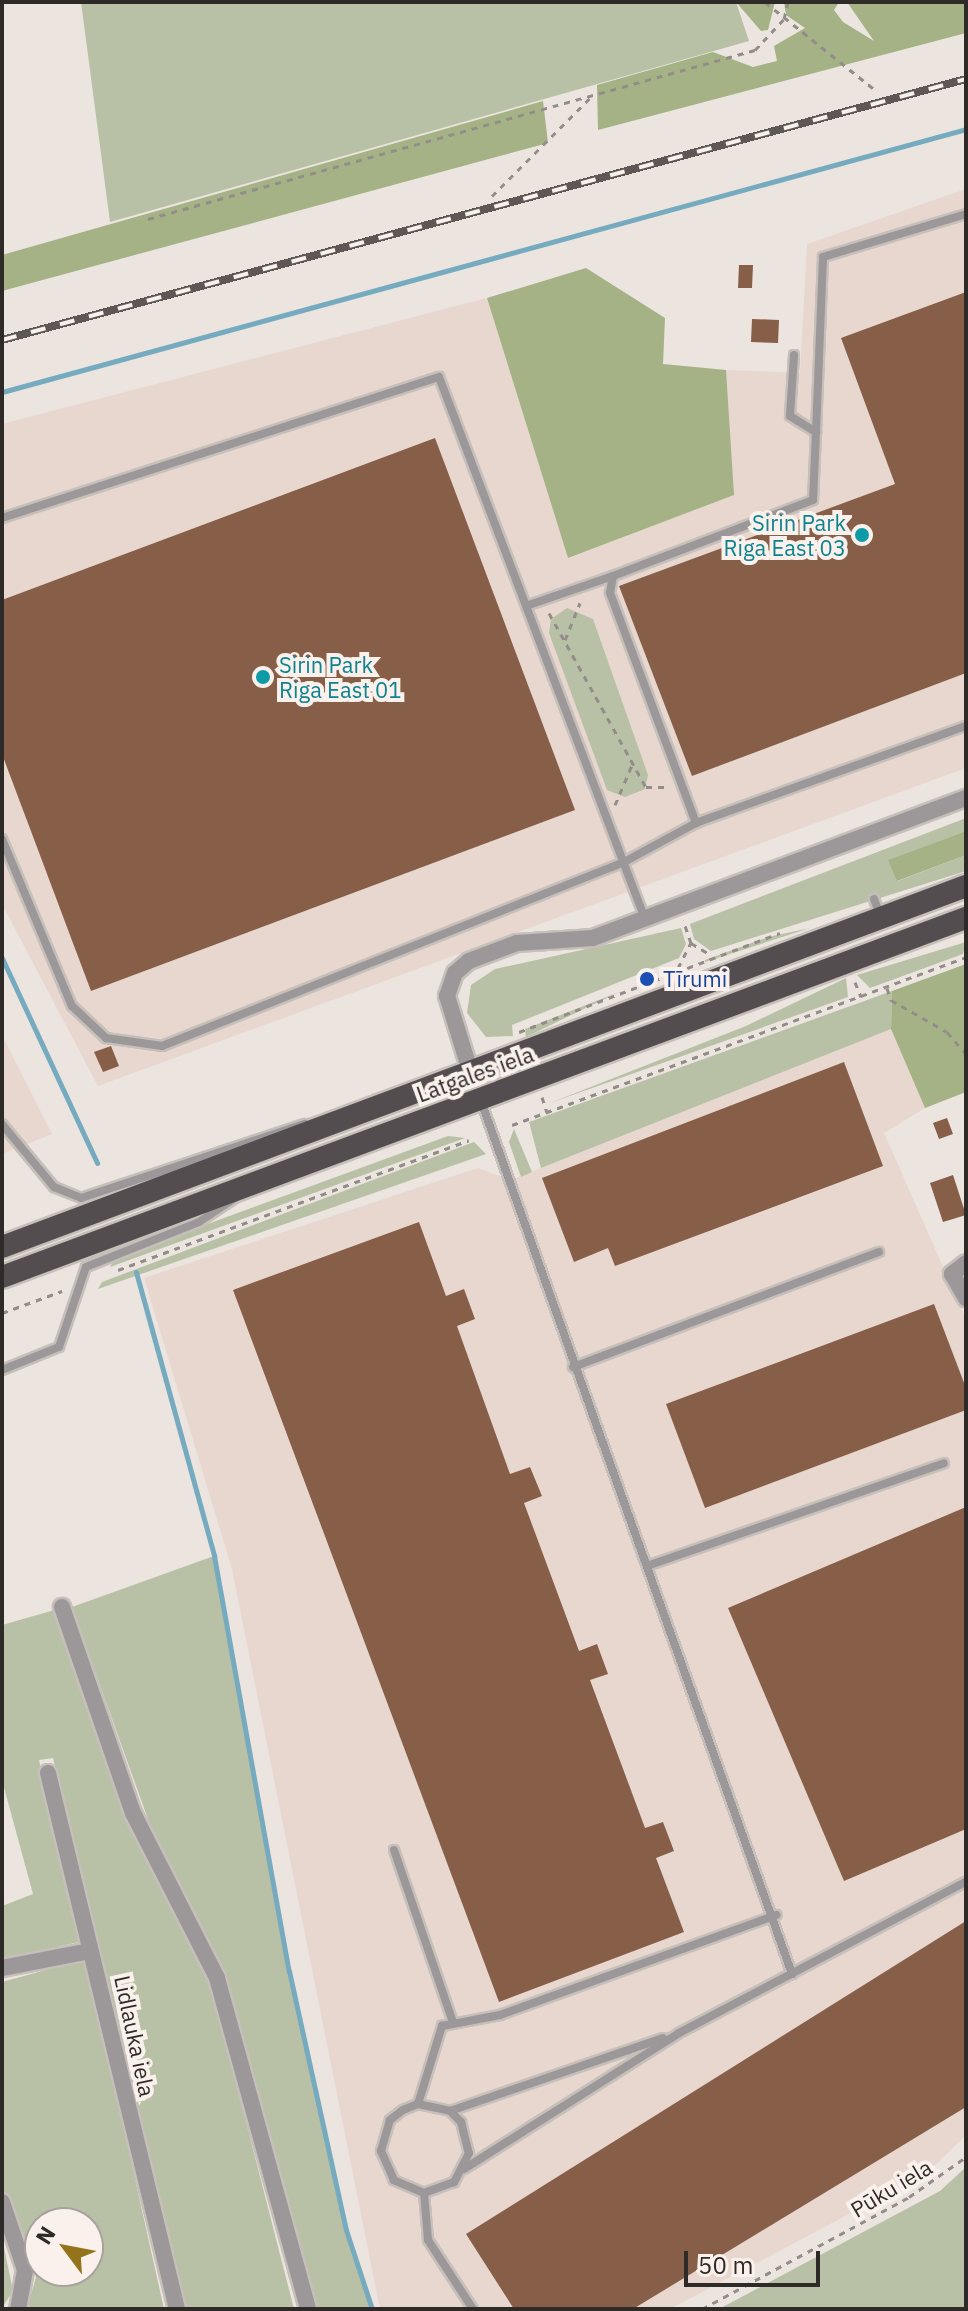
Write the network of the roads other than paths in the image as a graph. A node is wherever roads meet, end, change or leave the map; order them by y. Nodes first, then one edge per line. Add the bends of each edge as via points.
1 (966, 214) edge
2 (794, 355) dead end
3 (816, 432) junction
4 (2, 518) edge
5 (613, 576) junction
6 (526, 606) junction
7 (966, 726) edge
8 (966, 798) edge
9 (696, 823) junction
10 (2, 839) edge
11 (624, 862) junction
12 (966, 886) edge
13 (966, 918) edge
14 (645, 920) junction
15 (471, 1074) junction
16 (480, 1100) junction
17 (2, 1124) edge
18 (327, 1126) junction
19 (245, 1187) junction
20 (2, 1247) edge
21 (879, 1252) dead end
22 (966, 1263) edge
23 (2, 1277) edge
24 (966, 1298) edge
25 (573, 1367) junction
26 (2, 1370) edge
27 (944, 1463) dead end
28 (647, 1566) junction
29 (62, 1607) dead end
30 (48, 1773) dead end
31 (394, 1850) dead end
32 (966, 1882) edge
33 (776, 1915) junction
34 (90, 1951) junction
35 (2, 1968) edge
36 (792, 1974) junction
37 (453, 2022) junction
38 (679, 2033) junction
39 (418, 2104) junction
40 (450, 2111) junction
41 (464, 2169) junction
42 (424, 2193) junction
43 (2, 2202) edge
44 (18, 2309) edge
45 (177, 2309) edge
46 (308, 2309) edge
47 (473, 2309) edge

1 - 3 lane via 823,257
2 - 3 lane via 790,416
3 - 5 lane via 813,500
4 - 6 lane via 439,377
5 - 6 lane
5 - 9 lane via 610,593
6 - 11 lane
7 - 9 lane
8 - 14 street
9 - 11 lane
10 - 11 lane via 72,1006 106,1038 162,1046
11 - 14 lane
12 - 15 highway, Latgales iela via 878,908
13 - 16 highway, Latgales iela
14 - 15 street via 593,938 517,943 455,973 448,1006
15 - 16 highway
15 - 18 highway, Latgales iela
16 - 19 highway, Latgales iela
16 - 25 lane
17 - 18 lane, Latgales iela via 54,1187 81,1198 278,1129
18 - 20 highway, Latgales iela
19 - 23 highway, Latgales iela
19 - 26 lane via 199,1222 86,1267 75,1287 59,1347
21 - 25 lane
22 - 24 street via 952,1274
25 - 28 lane
27 - 28 lane
28 - 33 lane
29 - 46 street via 133,1813 217,1978
30 - 34 street, Lidlauka iela
31 - 37 lane
32 - 36 lane
33 - 36 lane
33 - 37 lane via 500,2015
34 - 35 street
34 - 45 street, Lidlauka iela
36 - 38 lane
37 - 39 lane via 442,2026
38 - 40 lane
38 - 41 lane
39 - 40 lane
39 - 42 lane via 390,2120 381,2151 394,2180
40 - 41 lane via 468,2137
41 - 42 lane via 454,2182
42 - 47 lane via 428,2240
43 - 44 street via 25,2270

